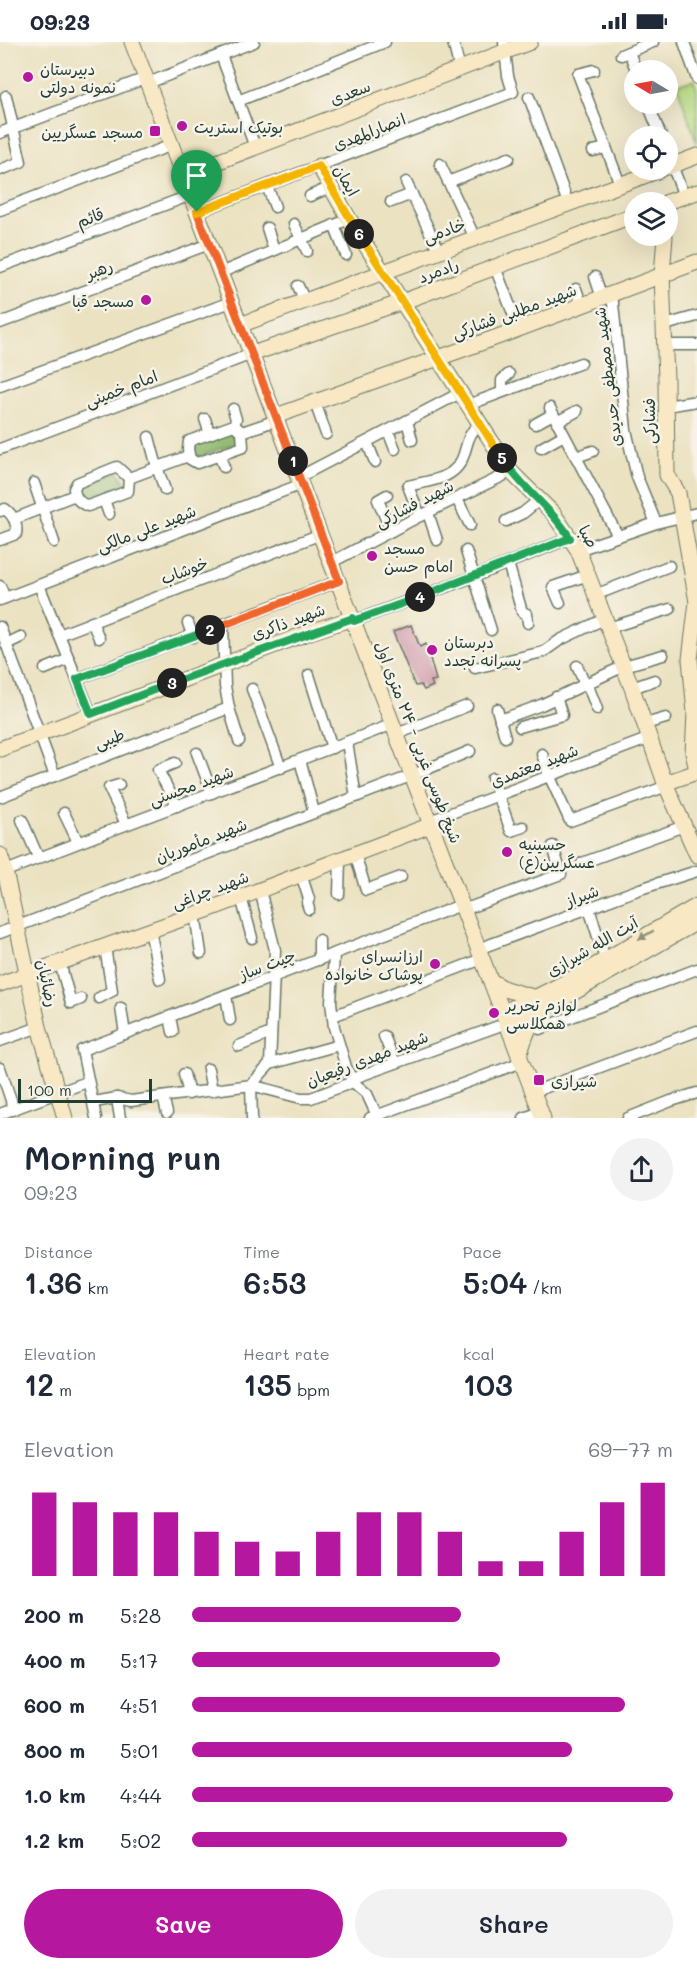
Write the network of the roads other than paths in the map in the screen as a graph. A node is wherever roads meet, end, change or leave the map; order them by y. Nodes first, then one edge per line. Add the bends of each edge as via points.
1 (132, 42) edge
2 (254, 42) edge
3 (385, 42) edge
4 (453, 42) edge
5 (530, 42) edge
6 (653, 42) edge
7 (684, 42) edge
8 (505, 47) edge
9 (221, 55) junction
10 (630, 60) edge
11 (460, 70) junction
12 (594, 70) dead end
13 (697, 79) edge
14 (147, 81) junction
15 (6, 96) dead end
16 (529, 97) dead end
17 (238, 101) junction
18 (12, 128) junction
19 (0, 133) edge
20 (172, 145) junction
21 (255, 147) junction
22 (606, 148) junction
23 (593, 150) dead end
24 (697, 156) edge
25 (509, 158) dead end
26 (678, 161) edge
27 (440, 164) dead end
28 (319, 166) junction
29 (0, 170) edge
30 (183, 175) junction
31 (678, 178) edge
32 (629, 180) edge
33 (406, 182) dead end
34 (448, 182) junction
35 (620, 184) junction
36 (267, 186) junction
37 (331, 188) junction
38 (412, 194) junction
39 (690, 194) edge
40 (190, 195) junction
41 (310, 196) dead end
42 (391, 202) dead end
43 (568, 203) junction
44 (276, 207) dead end
45 (0, 210) edge
46 (197, 212) junction
47 (349, 219) junction
48 (624, 219) edge
49 (294, 224) dead end
50 (334, 225) junction
51 (267, 228) dead end
52 (475, 238) junction
53 (301, 239) junction
54 (209, 243) junction
55 (664, 246) edge
56 (274, 250) junction
57 (307, 251) dead end
58 (439, 251) junction
59 (345, 255) dead end
60 (697, 262) edge
61 (0, 267) edge
62 (495, 267) junction
63 (383, 272) junction
64 (220, 273) junction
65 (662, 275) junction
66 (595, 277) dead end
67 (298, 286) dead end
68 (576, 289) dead end
69 (607, 296) junction
70 (304, 301) junction
71 (231, 302) junction
72 (402, 302) junction
73 (574, 305) junction
74 (697, 316) edge
75 (0, 323) edge
76 (240, 325) junction
77 (665, 325) junction
78 (519, 329) junction
79 (666, 345) junction
80 (697, 345) edge
81 (252, 354) junction
82 (438, 357) junction
83 (581, 363) dead end
84 (509, 374) dead end
85 (0, 386) edge
86 (502, 392) junction
87 (464, 399) junction
88 (697, 401) edge
89 (315, 402) junction
90 (666, 406) junction
91 (233, 409) dead end
92 (577, 411) dead end
93 (553, 415) junction
94 (276, 418) junction
95 (205, 419) dead end
96 (407, 421) junction
97 (481, 424) junction
98 (535, 424) dead end
99 (238, 429) junction
100 (388, 431) junction
101 (210, 434) junction
102 (326, 434) dead end
103 (564, 435) junction
104 (149, 437) dead end
105 (412, 440) dead end
106 (367, 442) junction
107 (541, 448) dead end
108 (0, 449) edge
109 (395, 449) dead end
110 (593, 451) dead end
111 (219, 455) junction
112 (188, 456) junction
113 (576, 457) junction
114 (375, 462) dead end
115 (224, 467) dead end
116 (157, 468) junction
117 (511, 472) junction
118 (129, 478) junction
119 (301, 481) junction
120 (34, 483) dead end
121 (165, 490) dead end
122 (75, 495) junction
123 (387, 495) dead end
124 (457, 499) junction
125 (104, 500) junction
126 (539, 500) junction
127 (42, 508) junction
128 (0, 511) edge
129 (109, 514) dead end
130 (424, 514) junction
131 (690, 514) edge
132 (14, 519) junction
133 (506, 521) dead end
134 (656, 523) junction
135 (470, 525) dead end
136 (391, 531) junction
137 (321, 534) junction
138 (618, 536) junction
139 (0, 540) edge
140 (437, 540) dead end
141 (54, 542) dead end
142 (574, 544) junction
143 (466, 551) dead end
144 (694, 558) edge
145 (332, 562) junction
146 (508, 563) junction
147 (669, 566) dead end
148 (588, 575) junction
149 (473, 577) junction
150 (339, 581) junction
151 (39, 585) junction
152 (0, 586) edge
153 (595, 595) junction
154 (697, 597) edge
155 (2, 599) edge
156 (561, 603) dead end
157 (665, 614) dead end
158 (353, 619) junction
159 (92, 622) junction
160 (188, 623) dead end
161 (528, 623) dead end
162 (606, 623) junction
163 (223, 625) junction
164 (0, 627) edge
165 (491, 630) dead end
166 (59, 635) junction
167 (193, 636) junction
168 (21, 637) dead end
169 (99, 638) dead end
170 (6, 644) junction
171 (694, 650) edge
172 (663, 655) dead end
173 (69, 659) junction
174 (223, 664) junction
175 (577, 666) dead end
176 (624, 666) junction
177 (475, 668) dead end
178 (45, 669) dead end
179 (309, 675) dead end
180 (77, 679) junction
181 (655, 680) dead end
182 (586, 683) junction
183 (633, 688) junction
184 (252, 689) dead end
185 (556, 698) junction
186 (466, 706) dead end
187 (229, 708) junction
188 (597, 709) dead end
189 (91, 714) junction
190 (666, 718) dead end
191 (520, 727) dead end
192 (395, 729) junction
193 (647, 731) junction
194 (41, 733) junction
195 (505, 737) dead end
196 (239, 741) dead end
197 (347, 742) junction
198 (0, 747) edge
199 (332, 748) junction
200 (470, 751) dead end
201 (197, 753) dead end
202 (542, 754) dead end
203 (300, 760) junction
204 (175, 763) dead end
205 (281, 768) junction
206 (697, 771) edge
207 (55, 776) junction
208 (412, 776) junction
209 (549, 776) junction
210 (492, 778) dead end
211 (119, 784) dead end
212 (666, 785) junction
213 (212, 793) junction
214 (497, 795) junction
215 (0, 797) edge
216 (356, 797) junction
217 (177, 806) junction
218 (314, 812) junction
219 (64, 813) dead end
220 (22, 820) dead end
221 (430, 823) junction
222 (126, 824) junction
223 (684, 826) junction
224 (523, 827) dead end
225 (78, 842) junction
226 (553, 846) dead end
227 (355, 854) junction
228 (0, 855) edge
229 (697, 855) edge
230 (38, 857) junction
231 (340, 860) junction
232 (582, 863) dead end
233 (697, 871) edge
234 (3, 872) edge
235 (301, 874) junction
236 (401, 877) dead end
237 (260, 890) junction
238 (339, 894) dead end
239 (241, 897) junction
240 (697, 906) edge
241 (462, 907) junction
242 (590, 908) junction
243 (309, 909) dead end
244 (195, 914) junction
245 (697, 922) edge
246 (17, 926) junction
247 (150, 930) junction
248 (0, 933) edge
249 (252, 938) dead end
250 (319, 940) dead end
251 (105, 947) junction
252 (201, 953) dead end
253 (480, 954) junction
254 (334, 955) junction
255 (605, 959) junction
256 (319, 960) junction
257 (60, 963) junction
258 (697, 969) edge
259 (28, 974) junction
260 (274, 978) junction
261 (160, 979) dead end
262 (491, 981) junction
263 (0, 984) edge
264 (226, 995) junction
265 (554, 996) junction
266 (99, 998) dead end
267 (81, 999) dead end
268 (537, 1004) junction
269 (121, 1008) dead end
270 (333, 1016) junction
271 (170, 1017) junction
272 (230, 1020) dead end
273 (506, 1020) junction
274 (39, 1027) junction
275 (540, 1029) dead end
276 (697, 1031) edge
277 (173, 1032) dead end
278 (271, 1033) junction
279 (125, 1034) junction
280 (384, 1036) dead end
281 (0, 1041) edge
282 (339, 1045) junction
283 (243, 1047) dead end
284 (521, 1059) junction
285 (395, 1063) junction
286 (270, 1064) junction
287 (0, 1068) edge
288 (208, 1069) dead end
289 (184, 1074) dead end
290 (87, 1082) junction
291 (353, 1082) junction
292 (251, 1086) junction
293 (212, 1091) junction
294 (533, 1092) junction
295 (57, 1093) junction
296 (697, 1093) edge
297 (189, 1094) junction
298 (163, 1097) junction
299 (117, 1098) junction
300 (94, 1102) junction
301 (167, 1113) dead end
302 (4, 1114) edge
303 (542, 1115) edge
304 (375, 1117) edge
305 (65, 1118) edge
306 (96, 1118) edge
307 (120, 1118) edge
308 (252, 1118) edge
309 (524, 1118) edge
310 (628, 1118) edge

1 - 14 street, شیخ طوسی غربی - ۲۴ متری اول
2 - 9 street
3 - 17 street
4 - 11 street
5 - 8 street, سعدی
6 - 10 street via 625,53
7 - 13 street
8 - 11 street, سعدی
8 - 28 street, انصارالمهدی via 513,92
9 - 14 street
9 - 17 street
11 - 21 street, سعدی
12 - 22 street via 578,75
14 - 18 street
14 - 20 street, شیخ طوسی غربی - ۲۴ متری اول
15 - 18 street
16 - 43 street
17 - 21 street
18 - 19 street
18 - 29 street via 21,162
20 - 30 street, شیخ طوسی غربی - ۲۴ متری اول
20 - 45 street
21 - 30 street, سعدی
22 - 23 street
22 - 35 street
24 - 26 street, خادمی
25 - 34 street
27 - 34 street
28 - 36 street, انصارالمهدی
28 - 37 street, ایمان
30 - 40 street, شیخ طوسی غربی - ۲۴ متری اول
31 - 39 street
32 - 35 street, خادمی
33 - 38 street
34 - 52 street
35 - 43 street, خادمی
36 - 44 street
36 - 46 street, انصارالمهدی
37 - 41 street
37 - 47 street, ایمان
38 - 42 street
38 - 58 street
40 - 46 street, شیخ طوسی غربی - ۲۴ متری اول
40 - 61 street, قائم
43 - 52 street, خادمی
46 - 54 street, شیخ طوسی غربی - ۲۴ متری اول
47 - 50 street
47 - 63 street, ایمان
48 - 62 street, رادمرد
49 - 53 street
50 - 53 street
50 - 59 street
51 - 56 street
52 - 58 street, خادمی
53 - 56 street
53 - 57 street
54 - 64 street, شیخ طوسی غربی - ۲۴ متری اول
54 - 75 street, رهبر
55 - 65 street, فشارکی
56 - 64 street
58 - 63 street, خادمی
60 - 65 street, شهید مطلبی فشارکی
62 - 72 street, رادمرد
62 - 78 street
63 - 70 street, خادمی
63 - 72 street, صبا
64 - 71 street, شیخ طوسی غربی - ۲۴ متری اول
65 - 69 street, شهید مطلبی فشارکی
65 - 77 street, فشارکی
66 - 69 street, شهید مصطفی حدیدی
67 - 70 street
68 - 73 street
69 - 73 street, شهید مطلبی فشارکی
69 - 134 street, شهید مصطفی حدیدی via 626,430 637,477
70 - 76 street, خادمی
71 - 76 street, شیخ طوسی غربی - ۲۴ متری اول
71 - 85 street
72 - 81 street, رادمرد
72 - 82 street, صبا
73 - 78 street, شهید مطلبی فشارکی
74 - 77 street
76 - 81 street, شیخ طوسی غربی - ۲۴ متری اول
77 - 79 street, فشارکی
78 - 82 street, شهید مطلبی فشارکی
79 - 80 street
79 - 90 street, فشارکی
81 - 94 street, شیخ طوسی غربی - ۲۴ متری اول
81 - 108 street, امام خمینی
82 - 87 street, صبا
82 - 89 street, شهید مطلبی فشارکی via 365,390
83 - 86 street, شهید علی مالکی
84 - 86 street via 502,380
86 - 87 street, شهید علی مالکی
87 - 96 street, شهید علی مالکی
87 - 97 street, صبا
88 - 90 street
89 - 94 street, شهید مطلبی فشارکی
89 - 102 street
90 - 131 street, فشارکی via 667,475
91 - 99 street
92 - 93 street
93 - 98 street
93 - 103 street
94 - 99 street
94 - 119 street, شیخ طوسی غربی - ۲۴ متری اول
95 - 101 street
96 - 100 street, شهید علی مالکی
96 - 105 street
97 - 117 street, صبا
97 - 130 street via 469,434 465,452 454,471 408,486
99 - 101 street
99 - 111 street via 243,447
100 - 106 street, شهید علی مالکی
100 - 109 street
101 - 112 street via 189,441
103 - 107 street
103 - 113 street
104 - 116 street
106 - 114 street
106 - 119 street, شهید علی مالکی
110 - 113 street
111 - 112 street via 197,463
111 - 115 street
112 - 116 street
113 - 138 street
116 - 118 street
116 - 121 street
117 - 124 street, شهید فشارکی
117 - 126 street, صبا
118 - 122 street via 117,468 93,471 77,483
118 - 125 street via 128,491
119 - 137 street, شیخ طوسی غربی - ۲۴ متری اول
119 - 151 street, شهید علی مالکی
120 - 127 street
122 - 125 street via 88,506
122 - 127 street
123 - 136 street via 378,500
124 - 130 street, شهید فشارکی
124 - 135 street
125 - 129 street
126 - 133 street
126 - 142 street, صبا
127 - 132 street
127 - 141 street
128 - 132 street via 5,509
130 - 136 street, شهید فشارکی
130 - 140 street
131 - 134 street
131 - 144 street, فشارکی
132 - 139 street via 16,534
134 - 138 street
136 - 145 street, شهید فشارکی
137 - 145 street, شیخ طوسی غربی - ۲۴ متری اول
137 - 159 street, خوشاب
138 - 142 street
142 - 146 street
142 - 148 street, صبا
143 - 149 street
144 - 154 street, فشارکی
145 - 150 street, شیخ طوسی غربی - ۲۴ متری اول
146 - 149 street
146 - 161 street
147 - 153 street
148 - 153 street, صبا
148 - 156 street via 553,587
149 - 158 street
149 - 165 street
150 - 158 street, شیخ طوسی غربی - ۲۴ متری اول
150 - 163 street
151 - 155 street, شهید علی مالکی
151 - 166 street
152 - 155 street
153 - 162 street, صبا
154 - 171 street, فشارکی via 691,640
157 - 162 street
158 - 174 street, شهید ذاکری
158 - 192 street, شیخ طوسی غربی - ۲۴ متری اول
159 - 166 street, خوشاب
159 - 169 street
160 - 167 street
162 - 176 street, صبا
162 - 177 street via 560,640 543,652
163 - 167 street
163 - 174 street
164 - 170 street
166 - 173 street
167 - 180 street
168 - 170 street
170 - 194 street
171 - 206 street, فشارکی via 693,753
172 - 176 street
173 - 178 street
173 - 180 street
174 - 187 street
174 - 189 street, شهید ذاکری
175 - 182 street
176 - 182 street
176 - 183 street, صبا
179 - 199 street
180 - 189 street
181 - 183 street
182 - 185 street
182 - 188 street
183 - 193 street, صبا
184 - 205 street
185 - 191 street via 562,715
185 - 195 street via 499,714
186 - 192 street, شهید محسنی
187 - 196 street
187 - 207 street, طیبی
189 - 194 street, شهید ذاکری
190 - 193 street, شهید معتمدی
192 - 197 street, شهید محسنی
192 - 208 street, شیخ طوسی غربی - ۲۴ متری اول
193 - 209 street, شهید معتمدی
193 - 212 street, صبا
194 - 198 street, شهید ذاکری
194 - 207 street
197 - 199 street, شهید محسنی
197 - 216 street
199 - 203 street, شهید محسنی
200 - 208 street, شهید مأموریان
201 - 213 street
202 - 209 street
203 - 205 street, شهید محسنی
203 - 218 street
204 - 217 street via 158,770
205 - 213 street, شهید محسنی
206 - 212 street
207 - 215 street, طیبی
208 - 216 street, شهید مأموریان
208 - 221 street, شیخ طوسی غربی - ۲۴ متری اول
209 - 212 street via 570,821
209 - 214 street, شهید معتمدی
210 - 214 street
211 - 222 street via 109,788
212 - 223 street, صبا
213 - 217 street, شهید محسنی
214 - 221 street, شهید معتمدی
214 - 224 street via 511,831
216 - 218 street, شهید مأموریان
217 - 222 street, شهید محسنی
218 - 246 street, شهید مأموریان
219 - 225 street
220 - 230 street
221 - 227 street, شهید چراغی
221 - 241 street, شیخ طوسی غربی - ۲۴ متری اول
222 - 225 street, شهید محسنی
223 - 229 street, صبا
223 - 232 street
225 - 230 street, شهید محسنی
226 - 241 street, چیت ساز via 561,874
227 - 231 street, شهید چراغی
227 - 236 street via 366,890
228 - 234 street, رضائیان
230 - 234 street, شهید محسنی
231 - 235 street, شهید چراغی
231 - 238 street
233 - 242 street, شیراز
234 - 246 street, رضائیان
235 - 237 street, شهید چراغی
235 - 243 street
237 - 239 street, شهید چراغی
237 - 260 street via 275,950
239 - 244 street, شهید چراغی
239 - 249 street
240 -> 255 street, آیت الله شیرازی
241 - 253 street, شیخ طوسی غربی - ۲۴ متری اول
241 - 254 street, چیت ساز
242 - 253 street, شیراز
242 - 255 street
244 - 247 street, شهید چراغی
244 - 252 street
245 - 265 street
246 - 248 street, شهید مأموریان
246 - 259 street, رضائیان
247 - 251 street, شهید چراغی
247 - 261 street
250 - 256 street
251 - 257 street, شهید چراغی
251 - 266 street via 112,991
253 - 262 street, شیخ طوسی غربی - ۲۴ متری اول
253 - 270 street, شیراز
254 - 256 street, چیت ساز
254 - 270 street
255 - 265 street, آیت الله شیرازی
256 - 260 street, چیت ساز
257 - 259 street, شهید چراغی
257 - 267 street via 71,1003
258 - 275 street
259 - 263 street, شهید چراغی
259 - 274 street, رضائیان
260 - 264 street, چیت ساز
260 - 278 street
262 - 268 street
262 - 273 street, شیخ طوسی غربی - ۲۴ متری اول
264 - 271 street, چیت ساز
264 - 272 street
265 - 268 street, آیت الله شیرازی
268 - 273 street, آیت الله شیرازی
268 - 284 street
269 - 279 street
270 - 282 street
271 - 277 street
271 - 279 street, چیت ساز
273 - 284 street, شیخ طوسی غربی - ۲۴ متری اول
273 - 285 street, شهید مهدی رفیعیان
274 - 281 street
274 - 295 street, رضائیان
276 - 294 street
278 - 283 street
278 - 286 street
279 - 290 street, چیت ساز via 82,1050
280 - 285 street
282 - 286 street
282 - 291 street
284 - 294 street, شیخ طوسی غربی - ۲۴ متری اول
284 - 304 street
285 - 291 street, شهید مهدی رفیعیان
286 - 292 street
287 - 302 street via 11,1100
288 - 293 street
289 - 297 street
290 - 295 street
290 - 300 street
291 - 292 street, شهید مهدی رفیعیان via 311,1098
291 - 304 street via 367,1094
292 - 293 street, شهید مهدی رفیعیان
292 - 308 street
293 - 297 street, شهید مهدی رفیعیان
294 - 303 street, شیخ طوسی غربی - ۲۴ متری اول
295 - 302 street
295 - 305 street, رضائیان
296 - 310 street
297 - 298 street, شهید مهدی رفیعیان
298 - 299 street, شهید مهدی رفیعیان via 131,1101
298 - 301 street
299 - 300 street, شهید مهدی رفیعیان
299 - 307 street
300 - 306 street
303 - 309 street

